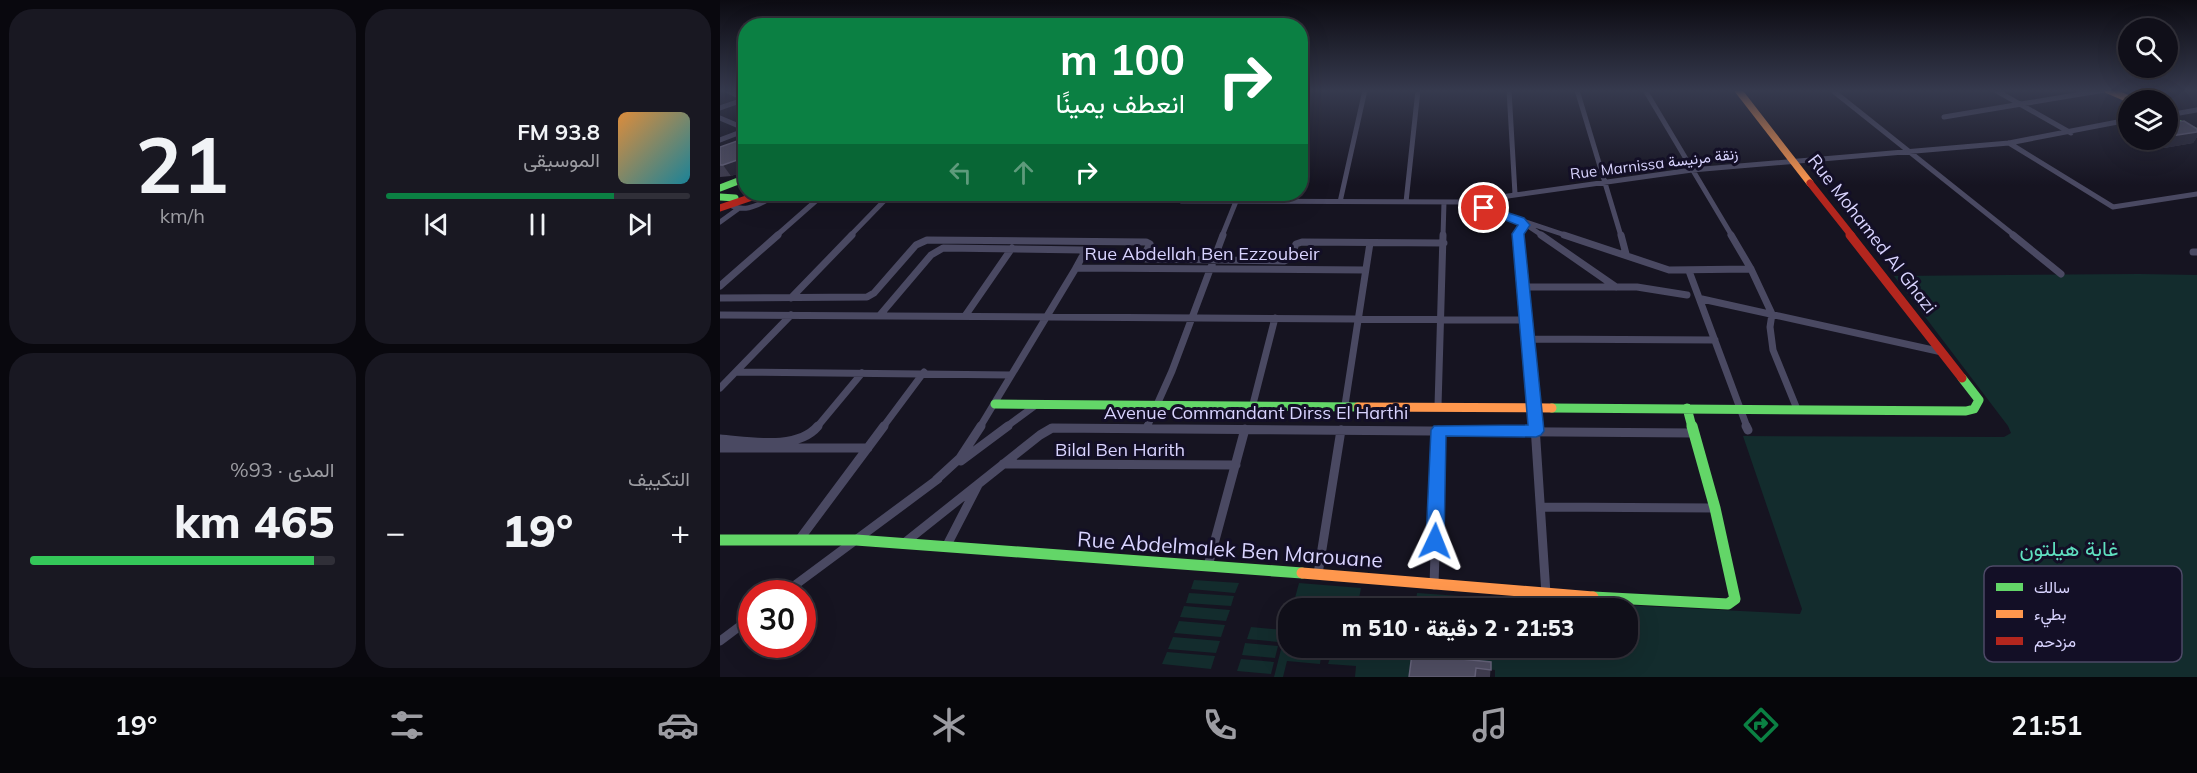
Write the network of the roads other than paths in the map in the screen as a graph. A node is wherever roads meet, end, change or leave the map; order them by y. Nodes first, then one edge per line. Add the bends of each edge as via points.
1 (1358, 122) edge
2 (1415, 122) edge
3 (1511, 122) edge
4 (1587, 122) edge
5 (1664, 122) edge
6 (1763, 122) edge
7 (1873, 122) edge
8 (2052, 122) edge
9 (2118, 122) edge
10 (2178, 122) edge
11 (2197, 132) edge
12 (738, 133) edge
13 (2071, 133) junction
14 (720, 140) edge
15 (2009, 143) junction
16 (1913, 153) junction
17 (1795, 162) junction
18 (1692, 170) junction
19 (738, 180) edge
20 (1606, 182) junction
21 (720, 187) edge
22 (1515, 194) junction
23 (2197, 194) edge
24 (2188, 196) junction
25 (720, 197) edge
26 (1308, 200) edge
27 (754, 201) edge
28 (816, 201) edge
29 (884, 201) edge
30 (1236, 201) edge
31 (2197, 201) edge
32 (1340, 202) junction
33 (1406, 202) junction
34 (1444, 202) junction
35 (1465, 202) junction
36 (728, 205) edge
37 (720, 222) edge
38 (1522, 223) junction
39 (1370, 243) junction
40 (1444, 243) junction
41 (1012, 248) junction
42 (1626, 254) junction
43 (1215, 260) junction
44 (1076, 268) junction
45 (1212, 269) junction
46 (1751, 269) junction
47 (1365, 270) junction
48 (1689, 271) junction
49 (2061, 274) dead end
50 (720, 286) edge
51 (1616, 286) junction
52 (1524, 287) junction
53 (1687, 295) dead end
54 (720, 298) edge
55 (791, 298) junction
56 (1702, 299) junction
57 (1772, 314) junction
58 (720, 315) edge
59 (791, 315) junction
60 (880, 315) junction
61 (965, 316) junction
62 (1046, 316) junction
63 (1192, 318) junction
64 (1275, 318) junction
65 (1356, 319) junction
66 (1441, 319) junction
67 (1526, 320) junction
68 (1528, 339) junction
69 (1715, 340) junction
70 (1942, 352) junction
71 (736, 372) junction
72 (924, 372) junction
73 (862, 373) junction
74 (1011, 375) junction
75 (720, 388) edge
76 (1038, 403) junction
77 (1160, 403) junction
78 (995, 404) junction
79 (1253, 404) junction
80 (1345, 405) junction
81 (1438, 406) junction
82 (1534, 407) junction
83 (1687, 408) junction
84 (1738, 408) junction
85 (1797, 409) junction
86 (1148, 428) junction
87 (1245, 429) junction
88 (1341, 430) junction
89 (1439, 430) junction
90 (1748, 430) dead end
91 (1536, 431) junction
92 (1694, 433) junction
93 (720, 439) edge
94 (720, 448) edge
95 (868, 448) junction
96 (1003, 464) junction
97 (1236, 465) junction
98 (936, 480) junction
99 (980, 483) junction
100 (1542, 507) junction
101 (1715, 508) junction
102 (720, 540) edge
103 (799, 540) junction
104 (856, 540) junction
105 (903, 544) junction
106 (946, 547) junction
107 (1208, 566) junction
108 (1318, 574) junction
109 (802, 580) edge
110 (1434, 585) junction
111 (1546, 594) junction
112 (738, 628) edge
113 (720, 641) edge

1 - 32 street
2 - 33 street
3 - 22 street
4 - 20 street
5 - 18 street
6 - 17 street, Rue Mohamed Al Ghazi
7 - 16 street
8 - 13 street
9 - 13 street, Rue Marnissa زنقة مرنيسة
10 - 11 street
12 - 14 street
13 - 15 street, Rue Marnissa زنقة مرنيسة
15 - 16 street, Rue Marnissa زنقة مرنيسة
15 - 24 street via 2113,207
16 - 17 street, Rue Marnissa زنقة مرنيسة
16 - 49 street
17 - 18 street, Rue Marnissa زنقة مرنيسة
17 - 70 street, Rue Mohamed Al Ghazi
18 - 20 street, Rue Marnissa زنقة مرنيسة
18 - 46 street
19 - 21 street
20 - 22 street, Rue Marnissa زنقة مرنيسة
20 - 42 street
22 - 35 street, Rue Marnissa زنقة مرنيسة
23 - 24 street
24 - 31 street
25 - 36 street
26 - 32 street, Rue Marnissa زنقة مرنيسة
27 - 36 street via 752,207
28 - 50 street
29 - 55 street
30 - 43 street
32 - 33 street, Rue Marnissa زنقة مرنيسة
33 - 34 street, Rue Marnissa زنقة مرنيسة
34 - 35 street, Rue Marnissa زنقة مرنيسة
34 - 40 street
35 - 38 street
36 - 37 street
38 - 42 street
38 - 51 street
38 - 52 street via 1518,234
39 - 40 street, Rue Abdellah Ben Ezzoubeir
39 - 43 street, Rue Abdellah Ben Ezzoubeir via 1299,243 1284,261
39 - 47 street
40 - 66 street
41 - 44 street, Rue Abdellah Ben Ezzoubeir via 1083,250
41 - 60 street, Rue Abdellah Ben Ezzoubeir via 952,248 935,252
41 - 61 street
42 - 48 street via 1669,270
43 - 45 street
43 - 55 street, Rue Abdellah Ben Ezzoubeir via 1145,259 1149,245 1146,242 927,240 916,246 874,293 862,298
44 - 45 street, Rue Abdellah Ben Ezzoubeir
44 - 62 street
45 - 47 street, Rue Abdellah Ben Ezzoubeir
45 - 63 street
46 - 48 street
46 - 57 street
47 - 65 street
48 - 56 street
51 - 52 street
51 - 53 street
52 - 67 street
54 - 55 street
56 - 57 street
56 - 69 street
57 - 70 street
57 - 85 street via 1773,350
58 - 59 street
59 - 60 street
59 - 71 street
60 - 61 street
61 - 62 street
62 - 63 street
62 - 74 street
63 - 64 street
63 - 77 street
64 - 65 street
64 - 79 street
65 - 66 street
65 - 80 street
66 - 67 street
66 - 81 street
67 - 68 street
68 - 69 street
68 - 82 street
69 - 84 street
70 - 85 street, Rue Mohamed Al Ghazi via 1979,399 1974,409
71 - 73 street
71 - 75 street
72 - 73 street
72 - 74 street
72 - 95 street
73 - 93 street via 805,437 789,441
74 - 78 street
76 - 77 street
76 - 78 street
76 - 98 street
77 - 79 street
77 - 86 street
78 - 98 street via 965,451
79 - 80 street
80 - 81 street
81 - 82 street
82 - 83 street
82 - 91 street
83 - 84 street
83 - 92 street
84 - 85 street
84 - 90 street
86 - 87 street, Avenue Commandant Dirss El Harthi
86 - 96 street, Avenue Commandant Dirss El Harthi via 1052,428
87 - 88 street, Avenue Commandant Dirss El Harthi
87 - 97 street
88 - 89 street, Avenue Commandant Dirss El Harthi
88 - 108 street
89 - 91 street, Avenue Commandant Dirss El Harthi
89 - 110 street
91 - 92 street, Avenue Commandant Dirss El Harthi
91 - 100 street
92 - 101 street
94 - 95 street
95 - 103 street
96 - 97 street, Bilal Ben Harith
96 - 99 street, Avenue Commandant Dirss El Harthi
97 - 107 street
98 - 104 street
99 - 105 street, Avenue Commandant Dirss El Harthi
99 - 106 street, Avenue Commandant Dirss El Harthi
100 - 101 street
100 - 111 street
101 - 111 street, Rue Abdelmalek Ben Marouane via 1735,599 1728,604
102 - 103 street, Rue Abdelmalek Ben Marouane
103 - 104 street, Rue Abdelmalek Ben Marouane
104 - 105 street, Rue Abdelmalek Ben Marouane
104 - 109 street
105 - 106 street, Rue Abdelmalek Ben Marouane
106 - 107 street, Rue Abdelmalek Ben Marouane
107 - 108 street, Rue Abdelmalek Ben Marouane
108 - 110 street, Rue Abdelmalek Ben Marouane
110 - 111 street, Rue Abdelmalek Ben Marouane
112 - 113 street

